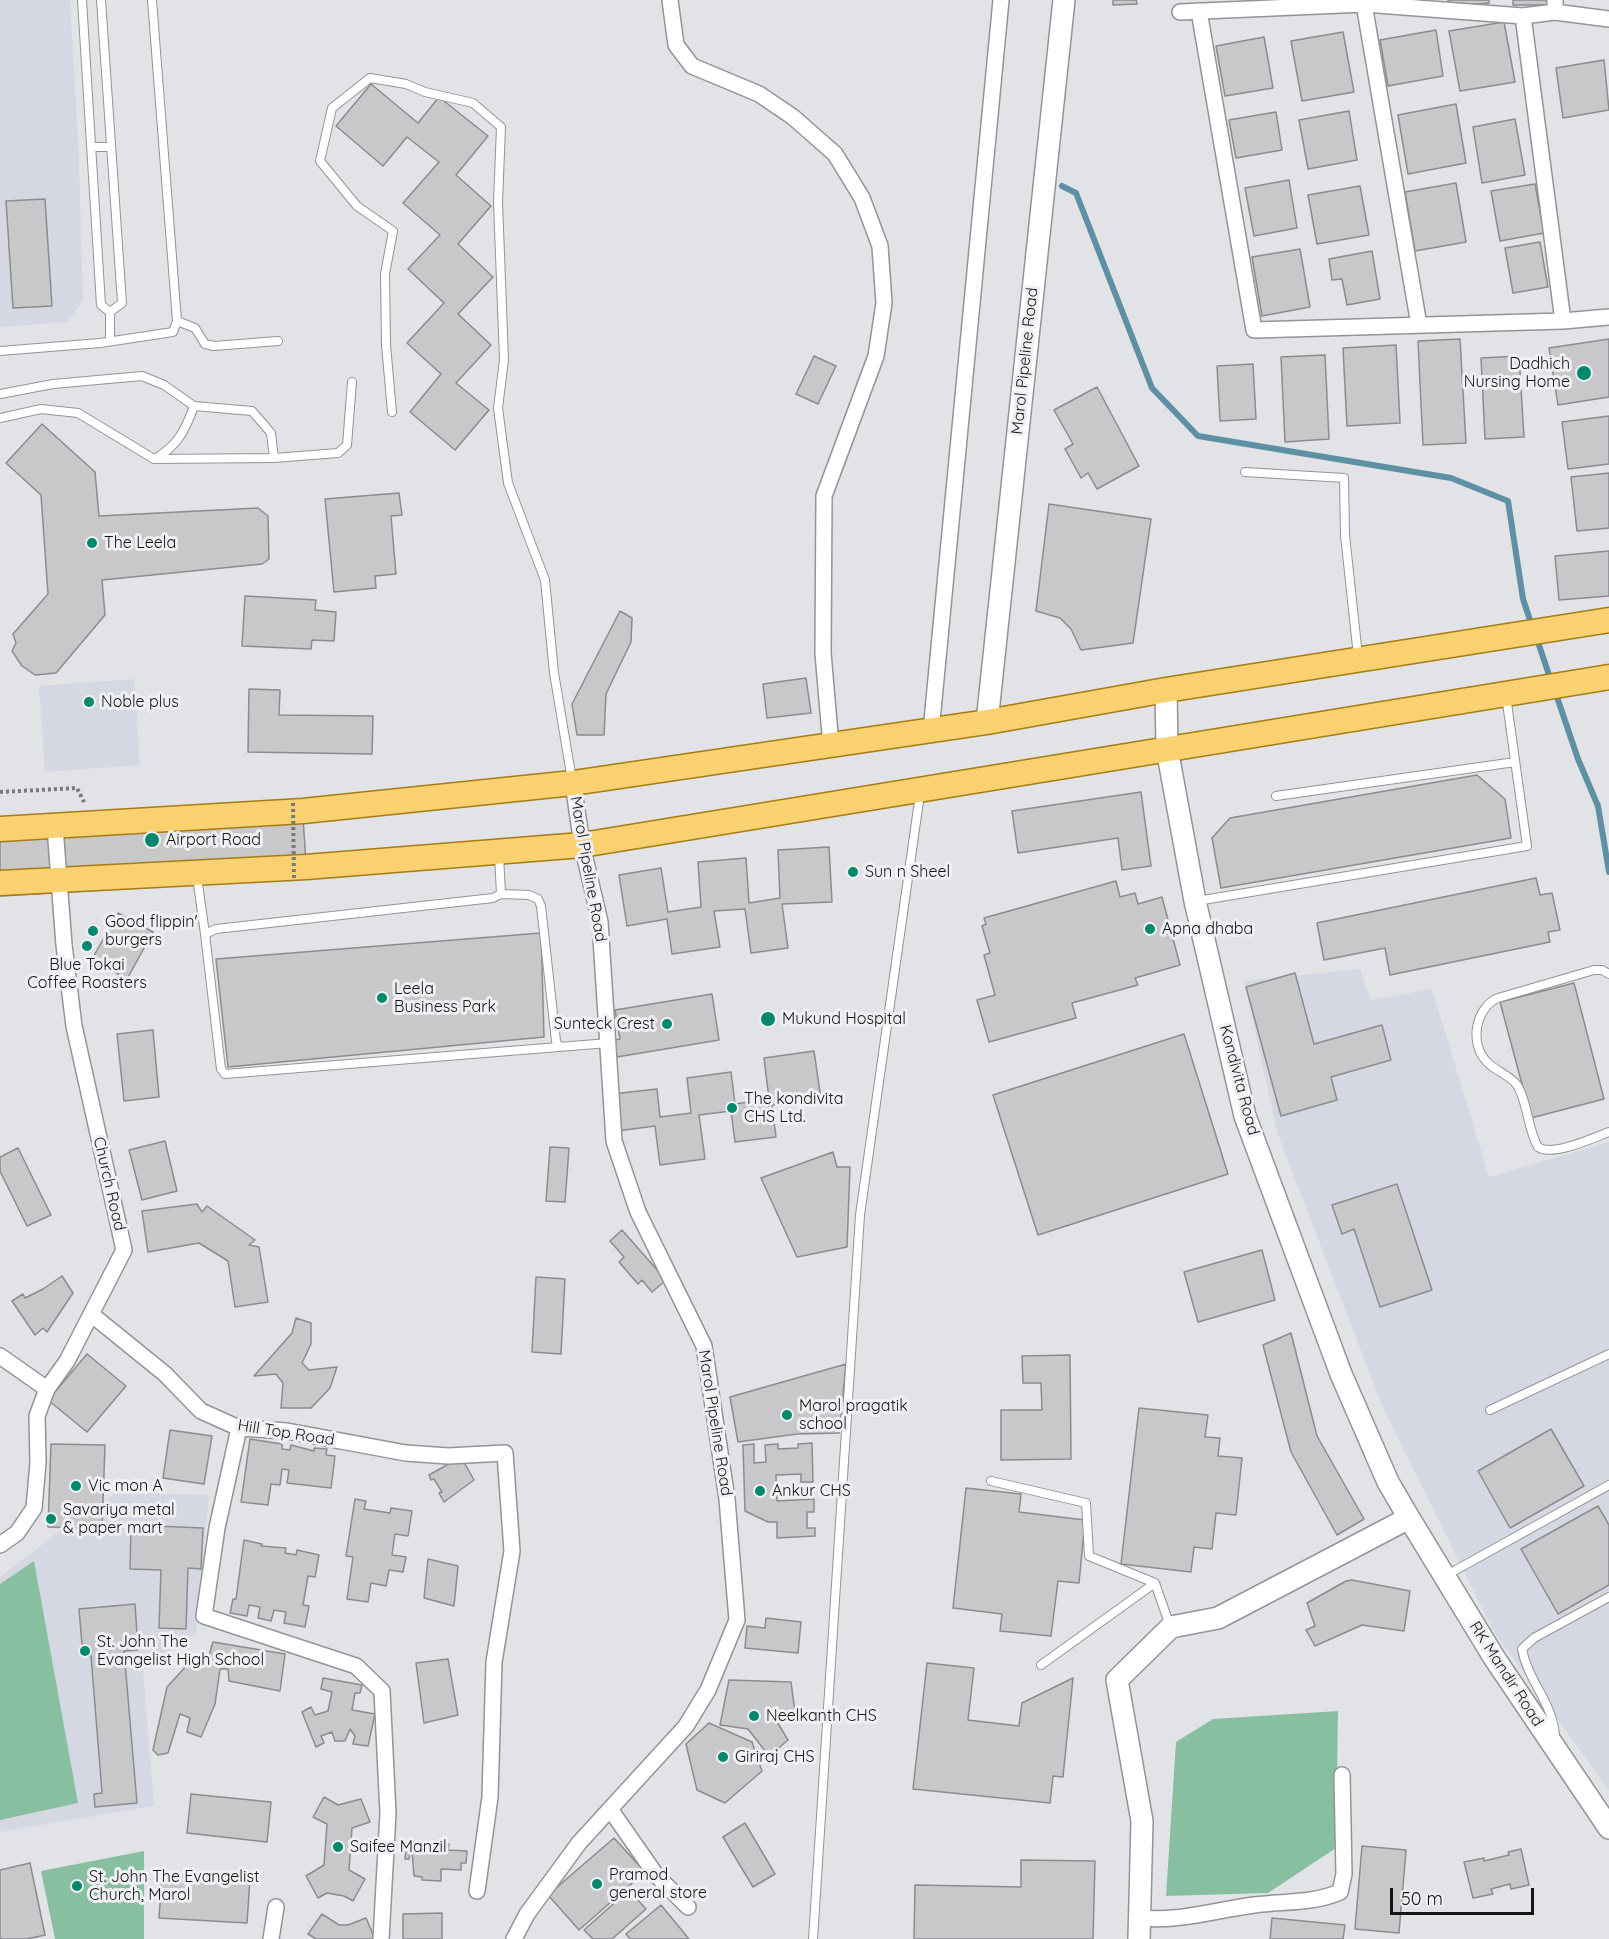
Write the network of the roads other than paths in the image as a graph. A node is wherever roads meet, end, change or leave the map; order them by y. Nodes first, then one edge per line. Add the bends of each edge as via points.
1 (82, 0) edge
2 (101, 0) edge
3 (152, 0) edge
4 (670, 0) edge
5 (1001, 0) edge
6 (1064, 0) edge
7 (1364, 4) junction
8 (1555, 6) edge
9 (1199, 11) junction
10 (1180, 12) dead end
11 (1523, 16) junction
12 (1609, 20) edge
13 (92, 147) junction
14 (111, 147) junction
15 (110, 312) junction
16 (1609, 317) edge
17 (177, 321) junction
18 (1563, 321) junction
19 (1419, 325) junction
20 (110, 341) junction
21 (278, 341) dead end
22 (0, 351) edge
23 (352, 382) dead end
24 (0, 394) edge
25 (194, 406) junction
26 (392, 412) dead end
27 (0, 418) edge
28 (274, 458) junction
29 (154, 459) junction
30 (1245, 472) dead end
31 (1609, 620) edge
32 (1359, 661) junction
33 (1609, 677) edge
34 (1166, 690) junction
35 (1506, 693) junction
36 (987, 722) junction
37 (931, 731) junction
38 (831, 746) junction
39 (1167, 749) junction
40 (1515, 762) junction
41 (573, 783) junction
42 (921, 789) junction
43 (1276, 796) dead end
44 (55, 826) junction
45 (0, 829) edge
46 (582, 845) junction
47 (499, 851) junction
48 (197, 873) junction
49 (59, 880) junction
50 (0, 883) edge
51 (501, 894) junction
52 (1195, 901) junction
53 (205, 934) junction
54 (1609, 974) edge
55 (608, 1043) junction
56 (558, 1045) junction
57 (1609, 1132) edge
58 (92, 1314) junction
59 (1609, 1354) edge
60 (0, 1356) edge
61 (47, 1389) junction
62 (1491, 1410) dead end
63 (239, 1428) junction
64 (991, 1481) dead end
65 (1609, 1485) edge
66 (1409, 1518) junction
67 (0, 1545) edge
68 (1445, 1576) junction
69 (1155, 1583) junction
70 (1609, 1597) edge
71 (1171, 1627) junction
72 (1041, 1665) dead end
73 (1555, 1750) junction
74 (1342, 1775) dead end
75 (610, 1809) junction
76 (1609, 1828) edge
77 (477, 1891) dead end
78 (276, 1907) dead end
79 (688, 1907) dead end
80 (1140, 1929) edge
81 (271, 1939) edge
82 (381, 1939) edge
83 (514, 1939) edge
84 (813, 1939) edge

1 - 13 lane
2 - 14 lane
3 - 17 lane
4 - 38 street via 676,45 692,66 759,94 793,117 835,154 862,198 880,246 884,303 876,356 824,495 823,653
5 - 37 street
6 - 36 street, Marol Pipeline Road
7 - 9 street
7 - 11 street
7 - 19 street
8 - 11 street
8 - 12 street
9 - 10 street
9 - 19 street via 1254,330
11 - 18 street
13 - 14 lane
13 - 15 lane via 101,305
14 - 15 lane via 122,303
15 - 20 lane
16 - 18 street
17 - 20 lane via 173,332
17 - 21 lane via 195,328 205,344 214,346
18 - 19 street
20 - 22 lane
23 - 28 lane via 347,445 338,453
24 - 25 lane via 53,384 142,376 164,385
25 - 28 lane via 252,411 271,433
25 - 29 lane via 172,449
26 - 41 lane via 385,274 393,231 357,206 320,160 332,108 370,78 473,104 501,127 498,202 504,360 498,408 508,483 545,580 554,674
27 - 29 lane via 41,409 78,413
28 - 29 lane
30 - 32 lane via 1344,478 1345,535
31 - 32 main road
32 - 34 main road
33 - 35 main road
34 - 36 main road
34 - 39 street, Kondivita Road
35 - 39 main road
35 - 40 lane
36 - 37 main road
37 - 38 main road
38 - 41 main road
39 - 42 main road
39 - 52 street, Kondivita Road
40 - 43 lane
40 - 52 lane via 1527,846
41 - 44 main road via 303,811
41 - 46 street, Marol Pipeline Road
42 - 46 main road
42 - 84 lane via 860,1215
44 - 45 main road
44 - 49 street, Church Road
46 - 47 main road
46 - 55 street, Marol Pipeline Road via 600,922
47 - 48 main road
47 - 51 lane
48 - 49 main road
48 - 53 lane
49 - 50 main road
49 - 58 street, Church Road via 74,1026 124,1250
51 - 53 lane via 482,900 216,929
51 - 56 lane via 529,895 538,899 541,906
52 - 66 street, Kondivita Road via 1245,1116 1341,1374 1388,1482
53 - 56 lane via 221,1069 225,1074
54 - 57 lane via 1594,970 1490,1001 1481,1012 1477,1028 1480,1052 1487,1062 1518,1086 1538,1147 1556,1150
55 - 56 lane
55 - 75 street, Marol Pipeline Road via 614,1141 638,1212 704,1346 727,1499 737,1620 708,1690 686,1726
58 - 61 street, Church Road
58 - 63 street, Hill Top Road via 165,1374 201,1411
59 - 62 lane
60 - 61 street
61 - 67 street, Church Road via 37,1416 34,1508 16,1533
63 - 77 street, Hill Top Road via 287,1431 405,1453 506,1453 512,1551 494,1662 490,1797
63 - 82 street via 217,1528 204,1616 356,1666 382,1691 388,1814
64 - 69 lane via 1086,1503 1089,1556
65 - 68 lane
66 - 68 street, RK Mandir Road
66 - 71 street via 1218,1618
68 - 73 street, RK Mandir Road
69 - 71 lane
69 - 72 lane
70 - 73 lane via 1534,1638 1522,1649 1524,1661 1555,1722
71 - 80 street via 1117,1680 1142,1821
73 - 76 street, RK Mandir Road
74 - 80 street via 1344,1874 1340,1892 1321,1900 1255,1905 1159,1920
75 - 79 street via 656,1875
75 - 83 street, Marol Pipeline Road via 546,1887
78 - 81 street

